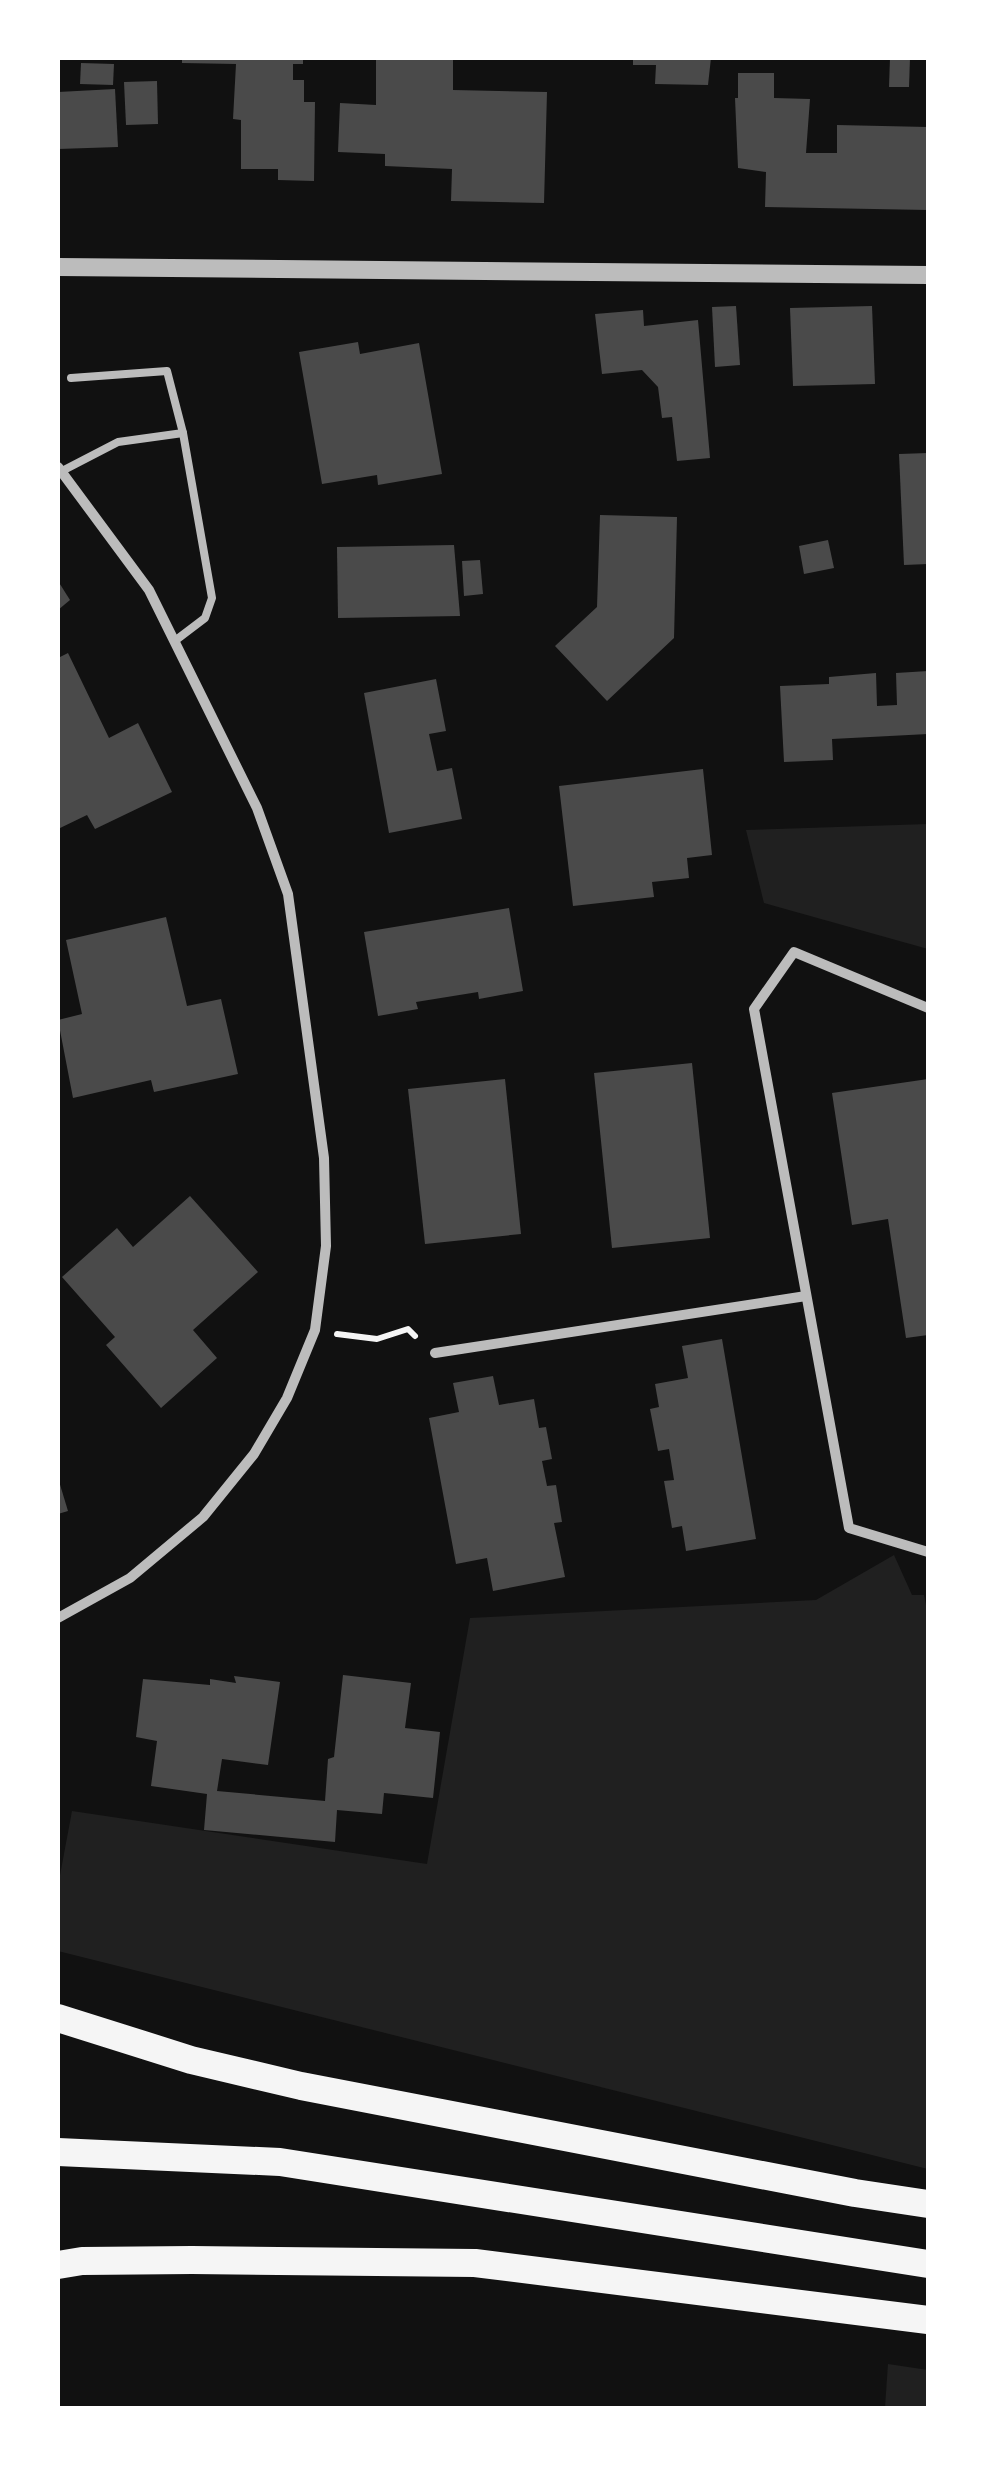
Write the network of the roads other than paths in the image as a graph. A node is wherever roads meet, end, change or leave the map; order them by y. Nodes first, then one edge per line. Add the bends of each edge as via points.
1 (58, 267) edge
2 (928, 275) edge
3 (71, 378) dead end
4 (183, 433) junction
5 (60, 469) edge
6 (176, 640) junction
7 (928, 1008) edge
8 (806, 1296) junction
9 (435, 1353) road end
10 (928, 1552) edge
11 (58, 1618) edge
12 (58, 2018) edge
13 (58, 2152) edge
14 (928, 2204) edge
15 (928, 2264) edge
16 (58, 2265) edge
17 (928, 2320) edge

1 - 2 street
3 - 4 lane via 167,370
4 - 5 lane via 118,442
4 - 6 lane via 212,598 205,618
5 - 6 street via 149,590
6 - 11 street via 257,808 288,894 324,1158 326,1246 315,1330 254,1454 203,1517 130,1578
7 - 8 street via 794,952 754,1009
8 - 9 street
8 - 10 street via 848,1528
12 - 14 highway via 301,2086
13 - 15 highway via 280,2162
16 - 17 highway via 475,2263

